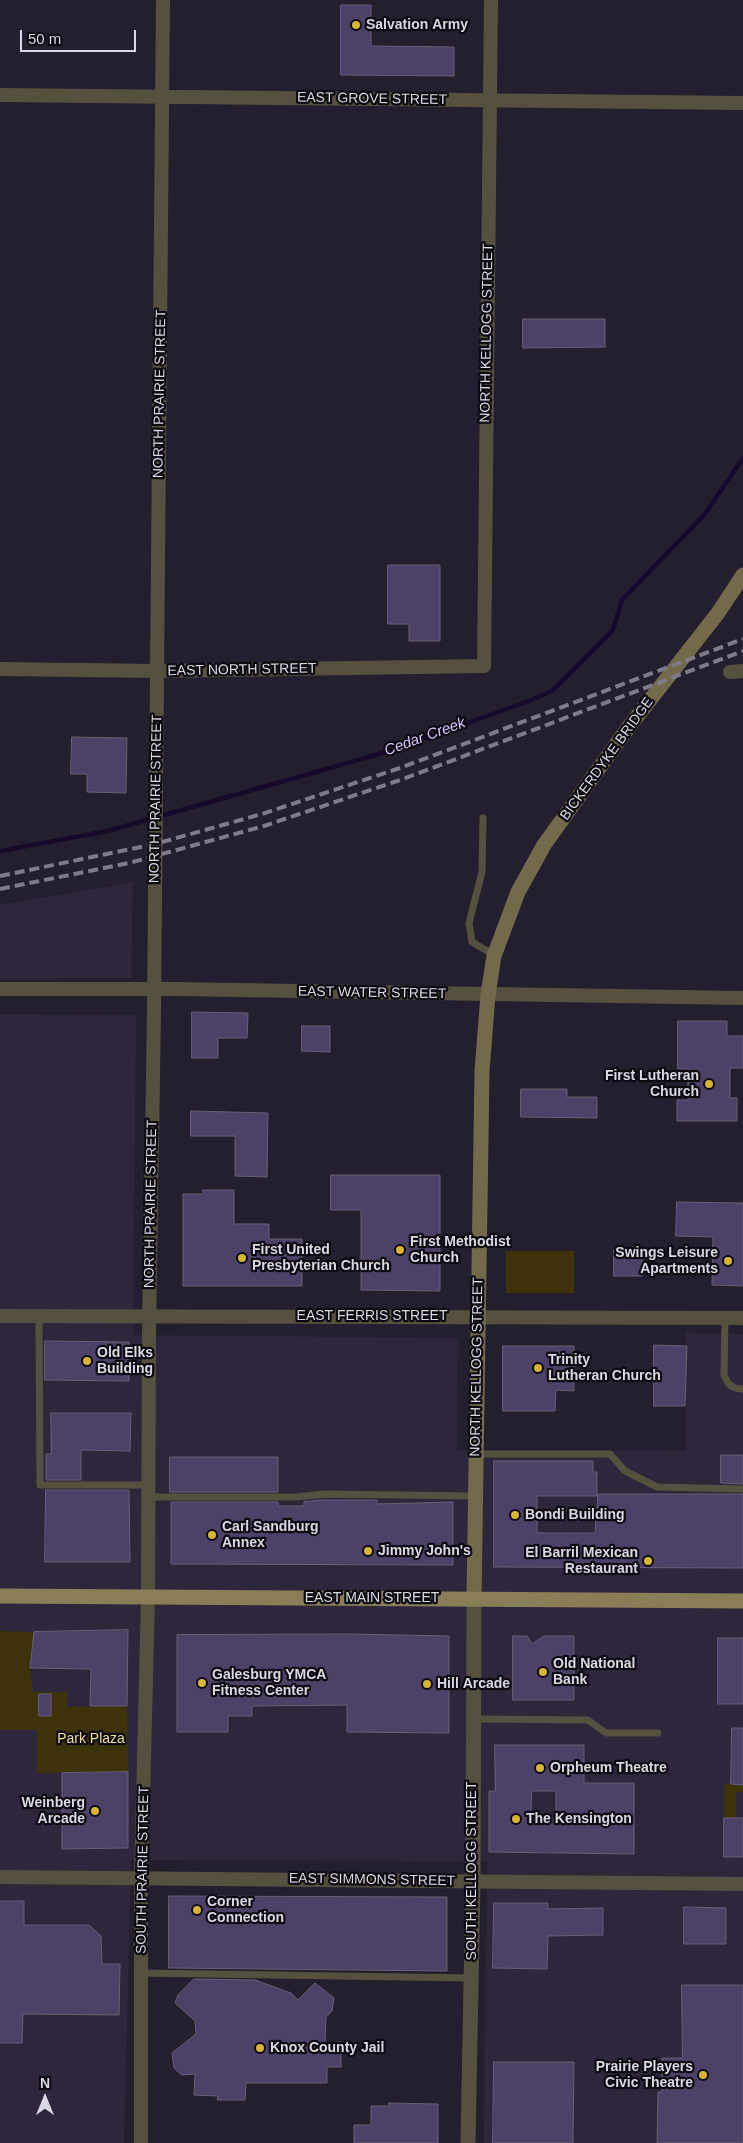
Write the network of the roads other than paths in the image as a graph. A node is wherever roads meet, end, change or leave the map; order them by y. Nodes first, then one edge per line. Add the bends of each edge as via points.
1 (163, 0) edge
2 (491, 0) edge
3 (0, 95) edge
4 (162, 97) junction
5 (490, 100) junction
6 (743, 103) edge
7 (743, 575) edge
8 (484, 666) joint
9 (0, 669) edge
10 (157, 671) junction
11 (483, 818) dead end
12 (494, 956) junction
13 (0, 989) edge
14 (154, 989) junction
15 (488, 995) junction
16 (743, 998) edge
17 (0, 1316) edge
18 (39, 1316) junction
19 (149, 1316) junction
20 (478, 1317) junction
21 (725, 1318) junction
22 (743, 1318) edge
23 (743, 1390) edge
24 (476, 1454) junction
25 (743, 1489) edge
26 (148, 1491) junction
27 (475, 1496) junction
28 (0, 1596) edge
29 (148, 1597) junction
30 (474, 1599) junction
31 (743, 1601) edge
32 (473, 1719) junction
33 (658, 1732) dead end
34 (0, 1877) edge
35 (142, 1878) junction
36 (473, 1881) junction
37 (743, 1884) edge
38 (142, 1973) junction
39 (471, 1978) junction
40 (141, 2143) edge
41 (468, 2143) edge

1 - 4 street, NORTH PRAIRIE STREET
2 - 5 street, NORTH KELLOGG STREET
3 - 4 street, EAST GROVE STREET
4 - 5 street, EAST GROVE STREET
4 - 10 street, NORTH PRAIRIE STREET
5 - 6 street, EAST GROVE STREET
5 - 8 street, NORTH KELLOGG STREET
7 - 12 main road, BICKERDYKE BRIDGE via 544,845 518,892
8 - 10 street, EAST NORTH STREET
9 - 10 street, EAST NORTH STREET
10 - 14 street, NORTH PRAIRIE STREET
11 - 12 lane via 482,872 469,923 472,942
12 - 15 main road, NORTH KELLOGG STREET
13 - 14 street, EAST WATER STREET
14 - 15 street, EAST WATER STREET
14 - 19 street, NORTH PRAIRIE STREET
15 - 16 street, EAST WATER STREET
15 - 20 main road, NORTH KELLOGG STREET via 482,1071
17 - 18 street, EAST FERRIS STREET
18 - 19 street, EAST FERRIS STREET
18 - 26 lane via 40,1485
19 - 20 street, EAST FERRIS STREET
19 - 26 street, NORTH PRAIRIE STREET
20 - 21 street, EAST FERRIS STREET
20 - 24 main road, NORTH KELLOGG STREET
21 - 22 street, EAST FERRIS STREET
21 - 23 lane via 724,1375 732,1387
24 - 25 lane via 610,1454 625,1471 657,1487
24 - 27 main road, NORTH KELLOGG STREET
26 - 27 lane via 297,1497 325,1494
26 - 29 street, NORTH PRAIRIE STREET
27 - 30 main road, NORTH KELLOGG STREET
28 - 29 main road, EAST MAIN STREET
29 - 30 main road, EAST MAIN STREET
29 - 35 street, SOUTH PRAIRIE STREET
30 - 31 main road, EAST MAIN STREET
30 - 32 street, SOUTH KELLOGG STREET
32 - 33 lane via 588,1720 606,1733
32 - 36 street, SOUTH KELLOGG STREET
34 - 35 street, EAST SIMMONS STREET
35 - 36 street, EAST SIMMONS STREET
35 - 38 street, SOUTH PRAIRIE STREET
36 - 37 street, EAST SIMMONS STREET
36 - 39 street, SOUTH KELLOGG STREET
38 - 39 lane
38 - 40 street, SOUTH PRAIRIE STREET
39 - 41 street, SOUTH KELLOGG STREET

